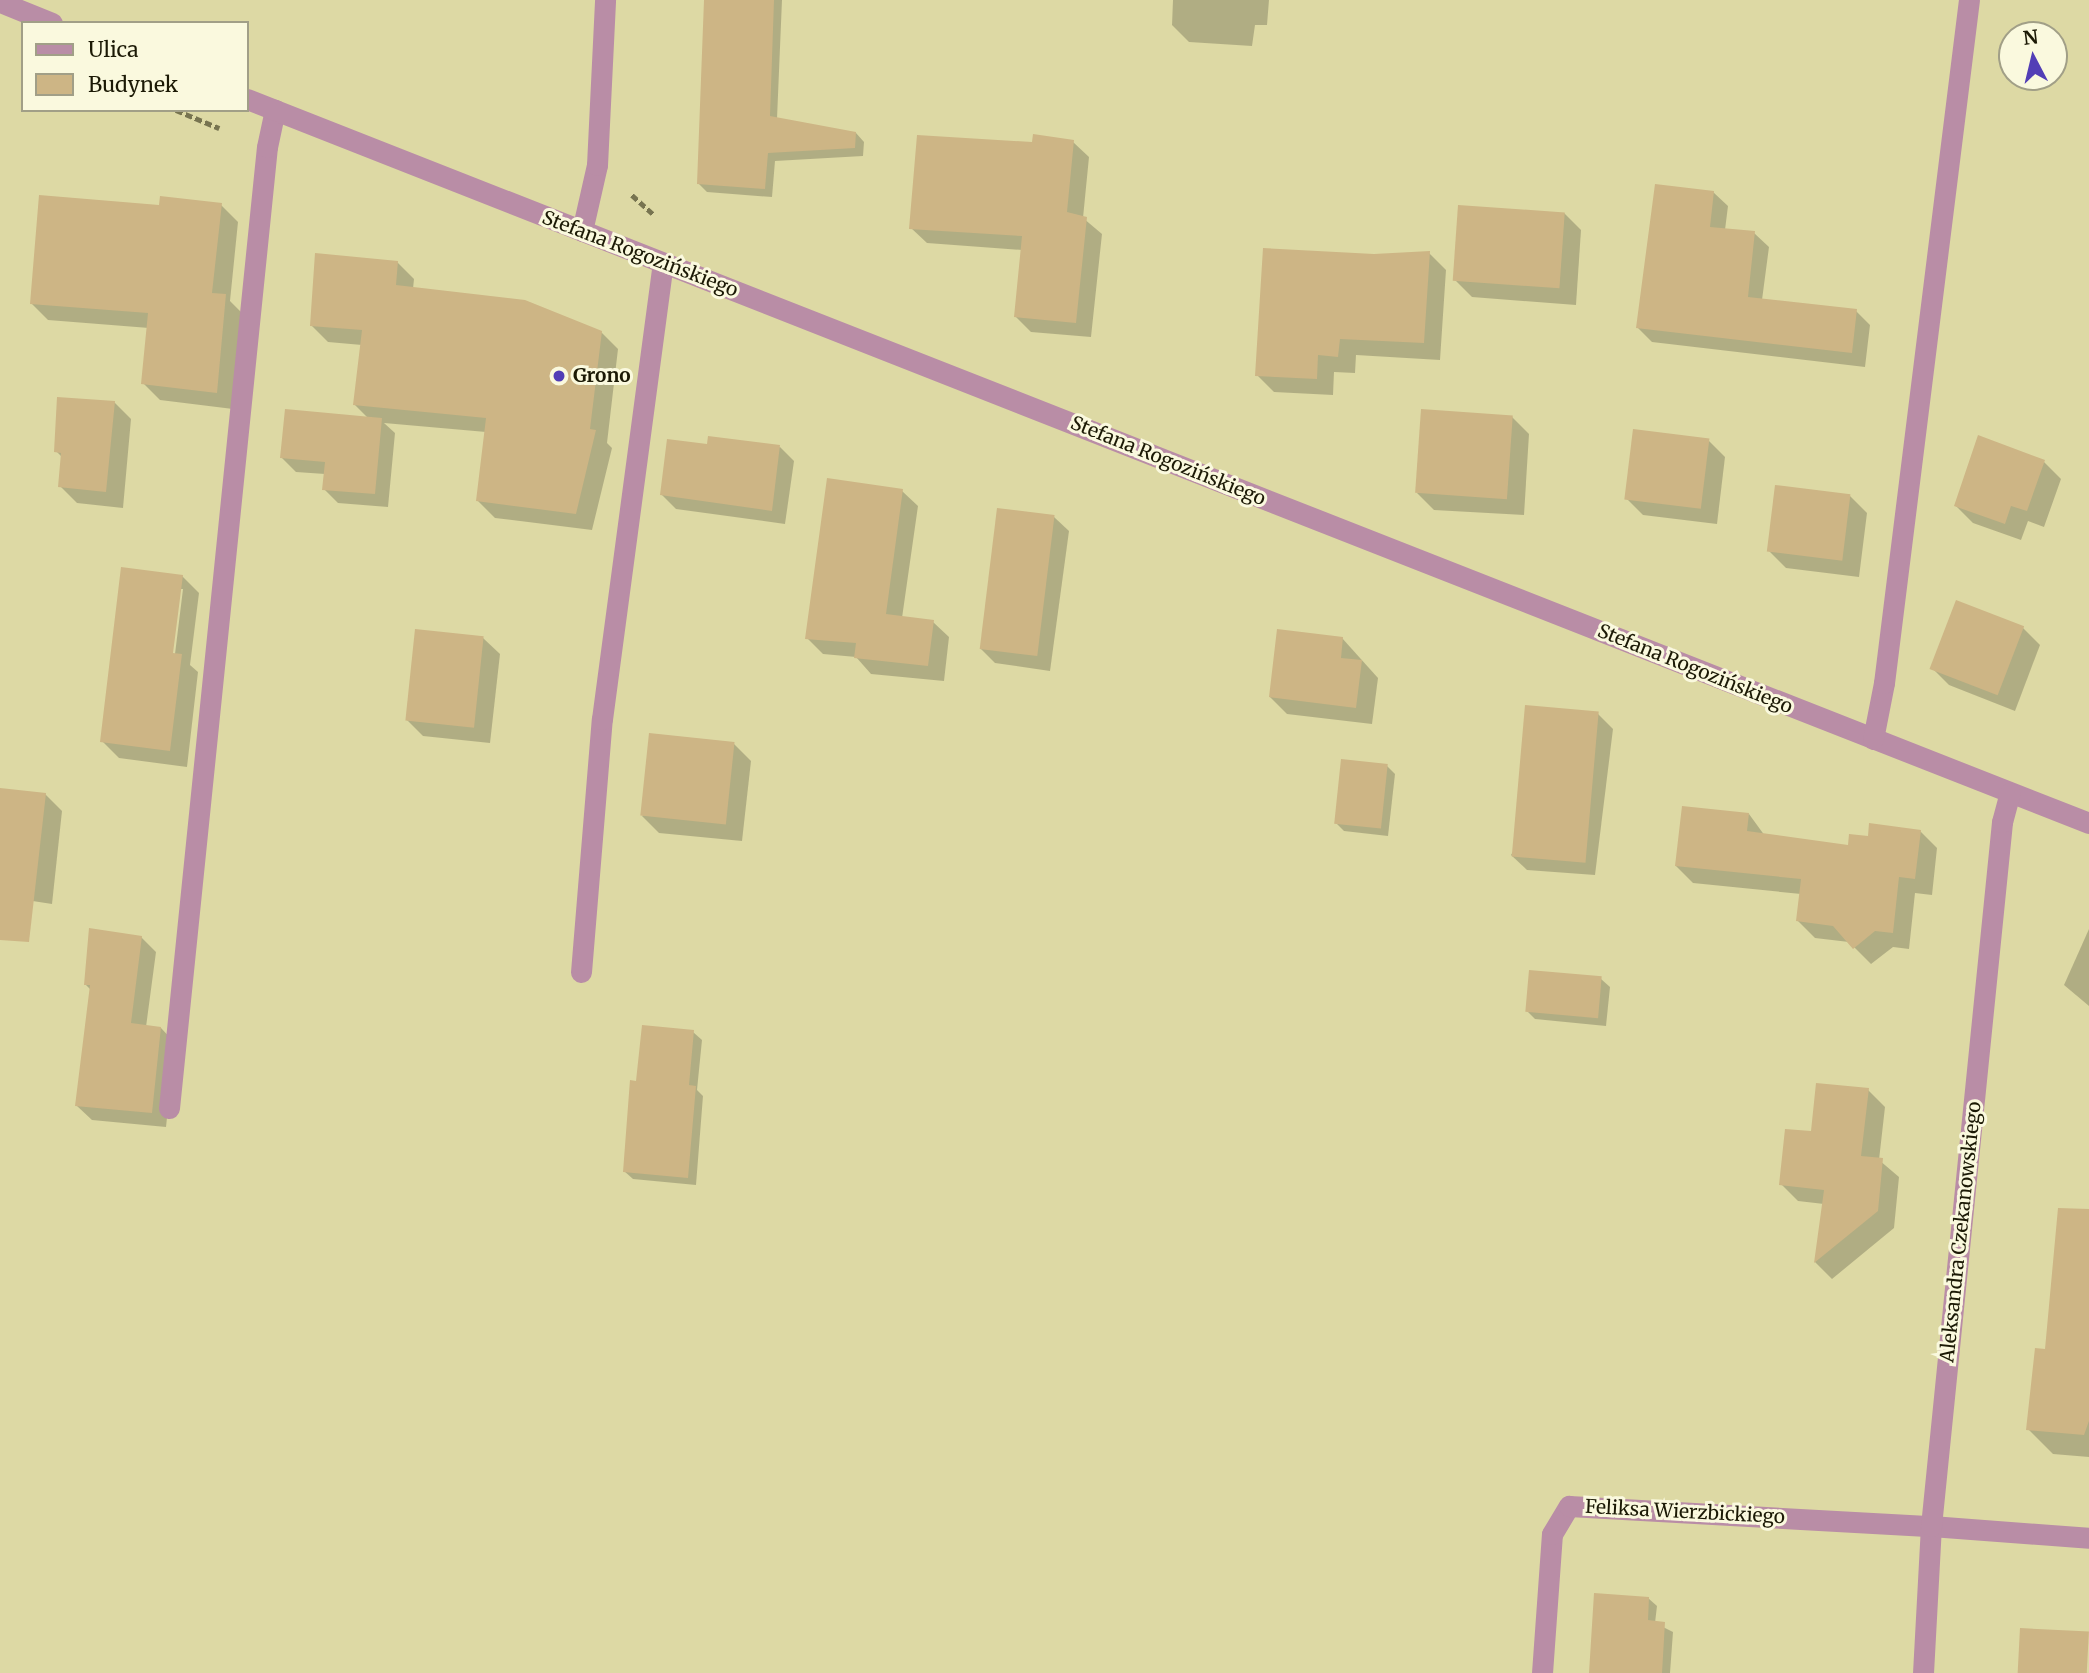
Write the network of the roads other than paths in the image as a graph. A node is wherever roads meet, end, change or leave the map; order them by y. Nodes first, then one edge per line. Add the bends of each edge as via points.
1 (605, 0) edge
2 (1969, 0) edge
3 (0, 2) edge
4 (47, 21) edge
5 (248, 99) edge
6 (275, 110) junction
7 (582, 231) junction
8 (663, 262) junction
9 (1873, 739) junction
10 (2010, 793) junction
11 (2089, 824) edge
12 (581, 972) dead end
13 (169, 1108) dead end
14 (1931, 1526) junction
15 (2089, 1538) edge
16 (1542, 1673) edge
17 (1923, 1673) edge

1 - 7 street via 597,165
2 - 9 street via 1884,683
3 - 4 street
5 - 6 street, Stefana Rogozińskiego
6 - 7 street, Stefana Rogozińskiego
6 - 13 street via 267,147
7 - 8 street, Stefana Rogozińskiego
8 - 9 street, Stefana Rogozińskiego
8 - 12 street via 602,719
9 - 10 street, Stefana Rogozińskiego
10 - 11 street, Stefana Rogozińskiego
10 - 14 street, Aleksandra Czekanowskiego via 2002,822
14 - 15 street
14 - 16 street, Feliksa Wierzbickiego via 1569,1506 1552,1534
14 - 17 street, Aleksandra Czekanowskiego

